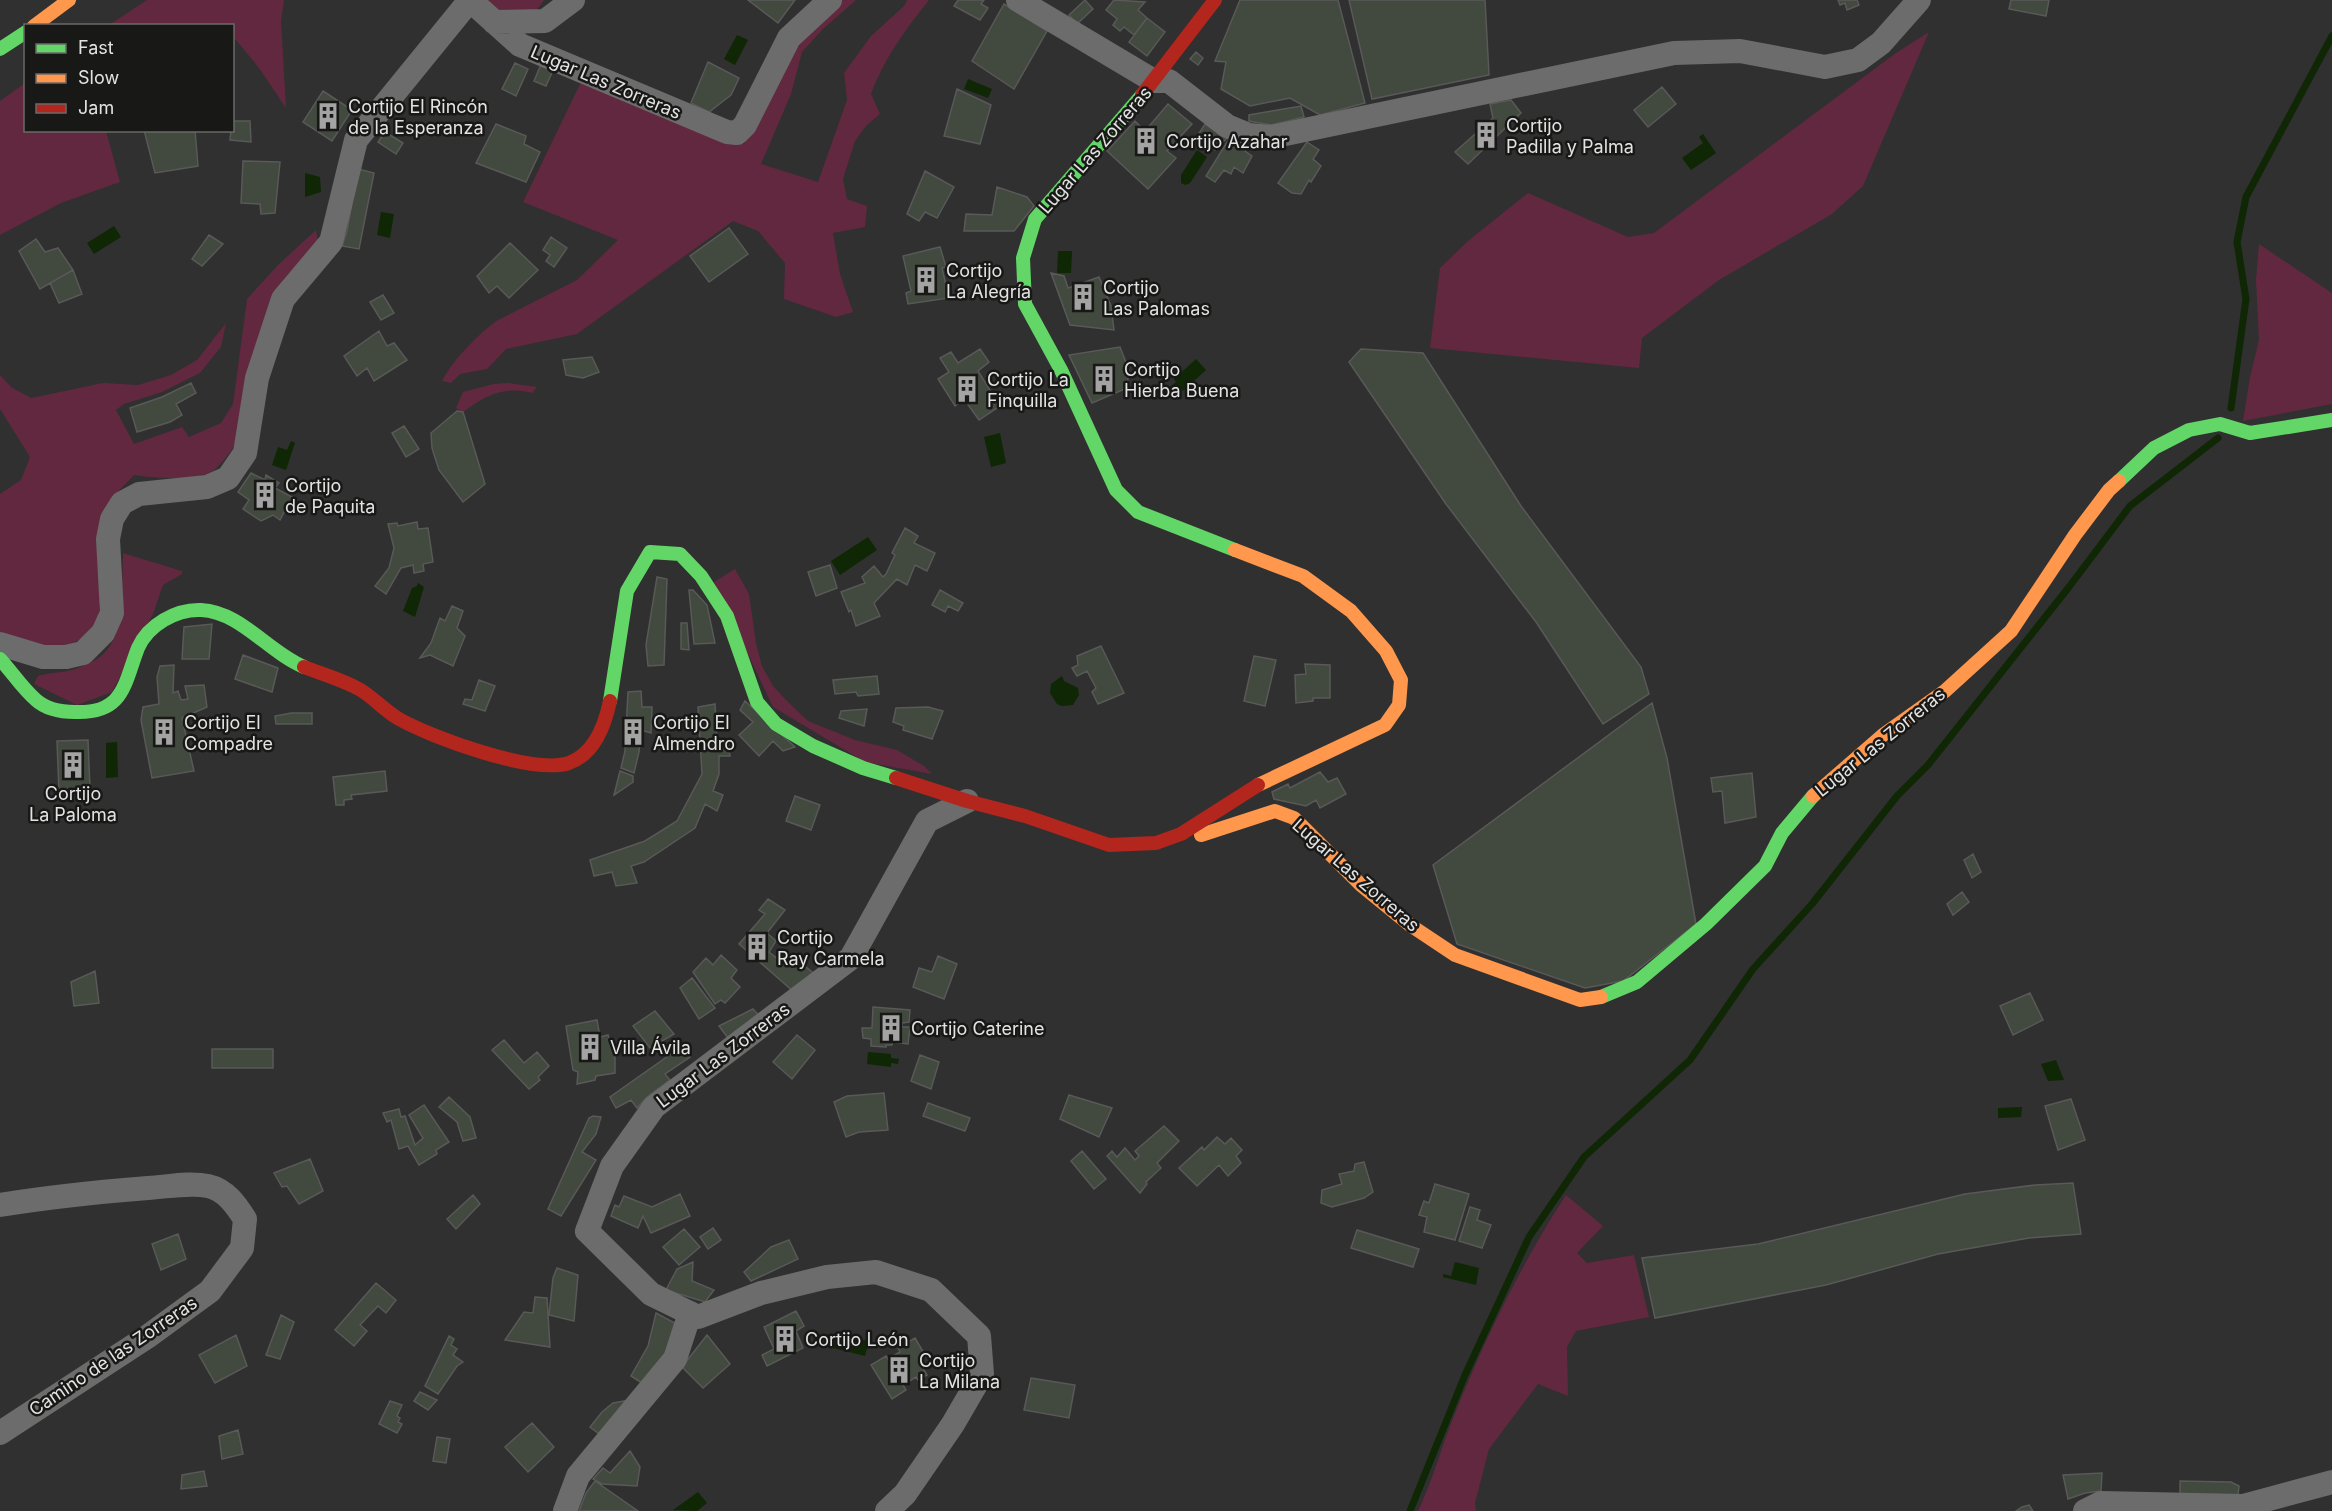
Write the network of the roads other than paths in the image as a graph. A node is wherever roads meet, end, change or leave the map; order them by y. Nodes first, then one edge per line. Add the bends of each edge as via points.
1 (69, 0) edge
2 (470, 0) edge
3 (573, 0) edge
4 (830, 0) edge
5 (1018, 0) edge
6 (1215, 0) edge
7 (1919, 0) edge
8 (494, 22) junction
9 (37, 24) edge
10 (24, 33) edge
11 (0, 50) edge
12 (1154, 81) junction
13 (2332, 420) edge
14 (0, 644) edge
15 (0, 659) edge
16 (967, 801) junction
17 (1181, 834) junction
18 (0, 1205) edge
19 (690, 1313) junction
20 (0, 1433) edge
21 (2332, 1482) edge
22 (565, 1511) edge
23 (887, 1511) edge
24 (2085, 1511) edge

1 - 9 main road
2 - 8 street, Lugar Las Zorreras
2 - 14 street via 356,140 331,242 283,299 257,378 245,453 228,478 207,487 139,494 122,502 112,519 108,539 112,613 103,633 82,653 43,657
3 - 8 street via 545,21
4 - 8 street, Lugar Las Zorreras via 789,38 745,125 737,133 520,45
5 - 12 street, Lugar Las Zorreras
6 - 12 main road
7 - 12 street via 1881,43 1858,60 1825,67 1740,51 1674,53 1271,137 1249,135 1227,126 1169,81
10 - 11 main road
12 - 17 main road, Lugar Las Zorreras via 1035,219 1023,258 1025,304 1061,370 1116,490 1138,512 1303,576 1351,610 1386,651 1401,680 1399,705 1385,725 1263,782
13 - 17 main road, Lugar Las Zorreras via 2250,433 2220,424 2189,430 2154,448 2109,490 2074,535 2011,631 1945,691 1883,735 1808,802 1782,833 1765,866 1706,924 1637,982 1606,996 1580,1000 1455,955 1361,885 1294,818 1275,811 1192,838
15 - 16 main road via 39,703 72,712 94,711 112,703 130,676 141,643 160,623 198,608 223,614 285,659 358,689 398,719 437,737 549,766 578,757 603,730 627,590 650,552 680,554 701,576 727,616 758,702 776,724 863,768
16 - 17 main road via 1109,845 1156,843
16 - 19 street, Lugar Las Zorreras via 927,821 851,958 654,1107 612,1166 587,1231 651,1294
18 - 20 street, Camino de las Zorreras via 126,1190 210,1186 232,1199 246,1219 242,1248 210,1291
19 - 22 street via 675,1359 578,1476
19 - 23 street via 698,1317 761,1293 827,1277 876,1272 931,1290 979,1336 982,1374 905,1494
21 - 24 street via 2243,1506 2100,1503

